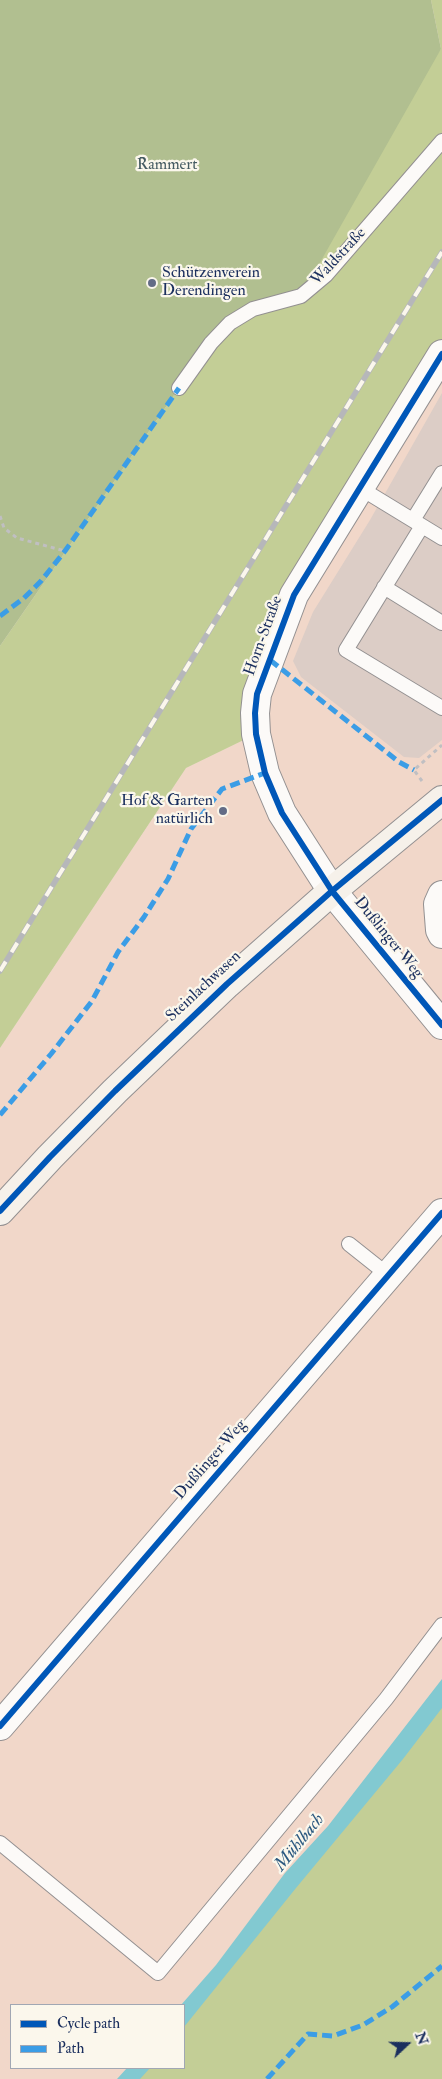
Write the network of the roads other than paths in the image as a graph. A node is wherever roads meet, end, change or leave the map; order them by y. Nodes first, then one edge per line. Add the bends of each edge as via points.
1 (442, 141) edge
2 (442, 354) edge
3 (179, 388) dead end
4 (442, 473) edge
5 (360, 488) junction
6 (417, 523) junction
7 (442, 538) edge
8 (384, 588) junction
9 (442, 623) edge
10 (442, 708) edge
11 (442, 800) edge
12 (332, 890) junction
13 (442, 895) edge
14 (442, 934) edge
15 (442, 1026) edge
16 (0, 1211) edge
17 (442, 1213) edge
18 (349, 1244) dead end
19 (388, 1275) junction
20 (442, 1625) edge
21 (0, 1726) edge
22 (0, 1843) edge

1 - 3 lane, Waldstraße via 326,275 302,296 253,309 230,323 211,343
2 - 5 street, Horn-Straße
4 - 6 lane
5 - 6 lane
5 - 12 street, Horn-Straße via 294,595 257,694 255,713 265,773 282,813
6 - 7 lane
6 - 8 lane
8 - 9 lane
8 - 10 lane via 346,650
11 - 12 street, Steinlachwasen
12 - 15 street, Dußlinger Weg
12 - 16 street, Steinlachwasen via 115,1091
13 - 14 street via 438,904
17 - 19 street, Dußlinger Weg
18 - 19 lane
19 - 21 street, Dußlinger Weg
20 - 22 lane via 386,1699 158,1974

